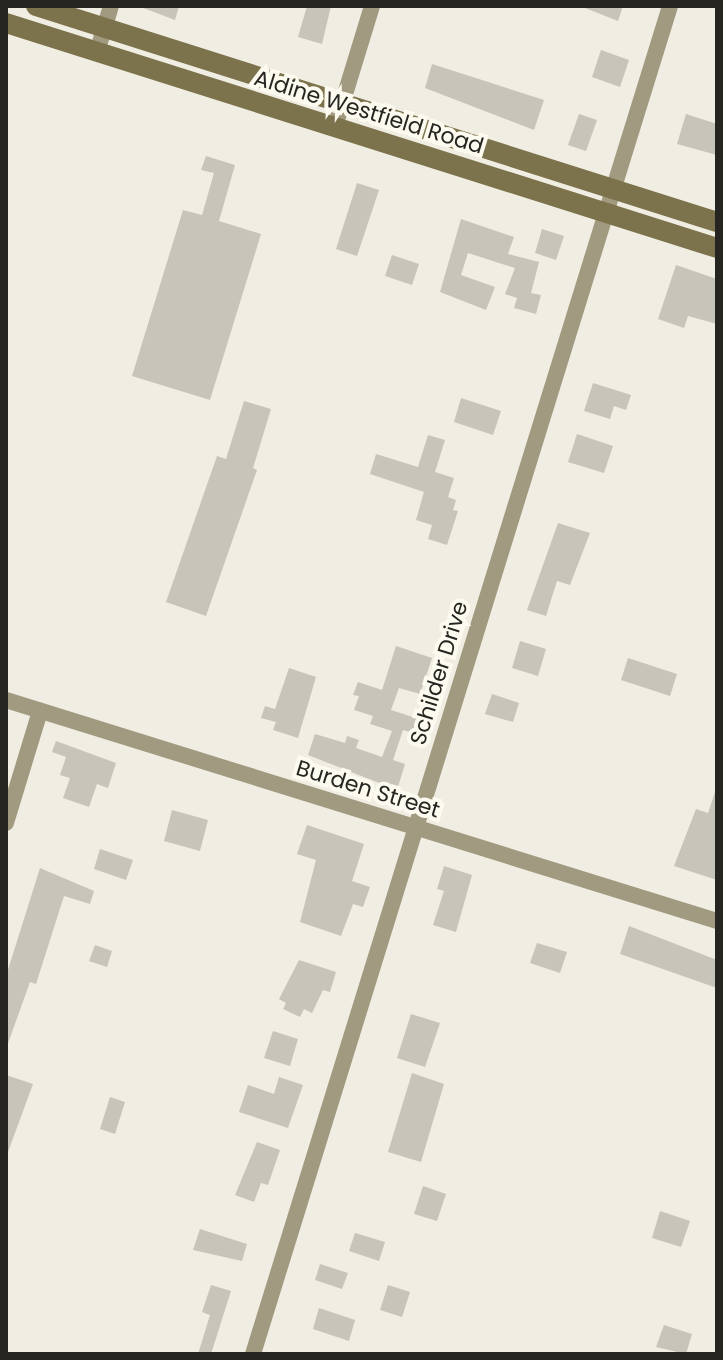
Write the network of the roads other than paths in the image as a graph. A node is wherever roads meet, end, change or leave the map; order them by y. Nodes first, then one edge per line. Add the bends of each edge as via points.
1 (36, 6) edge
2 (111, 6) edge
3 (372, 6) edge
4 (670, 6) edge
5 (6, 23) edge
6 (104, 28) junction
7 (97, 52) junction
8 (212, 62) junction
9 (205, 86) junction
10 (342, 103) junction
11 (335, 127) junction
12 (612, 188) junction
13 (605, 213) junction
14 (717, 222) edge
15 (717, 248) edge
16 (6, 700) edge
17 (40, 711) junction
18 (6, 823) edge
19 (415, 826) junction
20 (717, 921) edge
21 (253, 1354) edge

1 - 6 main road, Aldine Westfield Road
2 - 6 street
3 - 10 street
4 - 12 street, Schilder Drive
5 - 7 main road, Aldine Westfield Road
6 - 7 street
6 - 8 main road, Aldine Westfield Road
7 - 9 main road, Aldine Westfield Road
8 - 9 main road
8 - 10 main road, Aldine Westfield Road
9 - 11 main road, Aldine Westfield Road
10 - 11 street
10 - 12 main road, Aldine Westfield Road
11 - 13 main road, Aldine Westfield Road
12 - 13 street, Schilder Drive
12 - 14 main road, Aldine Westfield Road
13 - 15 main road, Aldine Westfield Road
13 - 19 street, Schilder Drive
16 - 17 street, Burden Street
17 - 18 street
17 - 19 street, Burden Street
19 - 20 street, Burden Street
19 - 21 street, Schilder Drive

